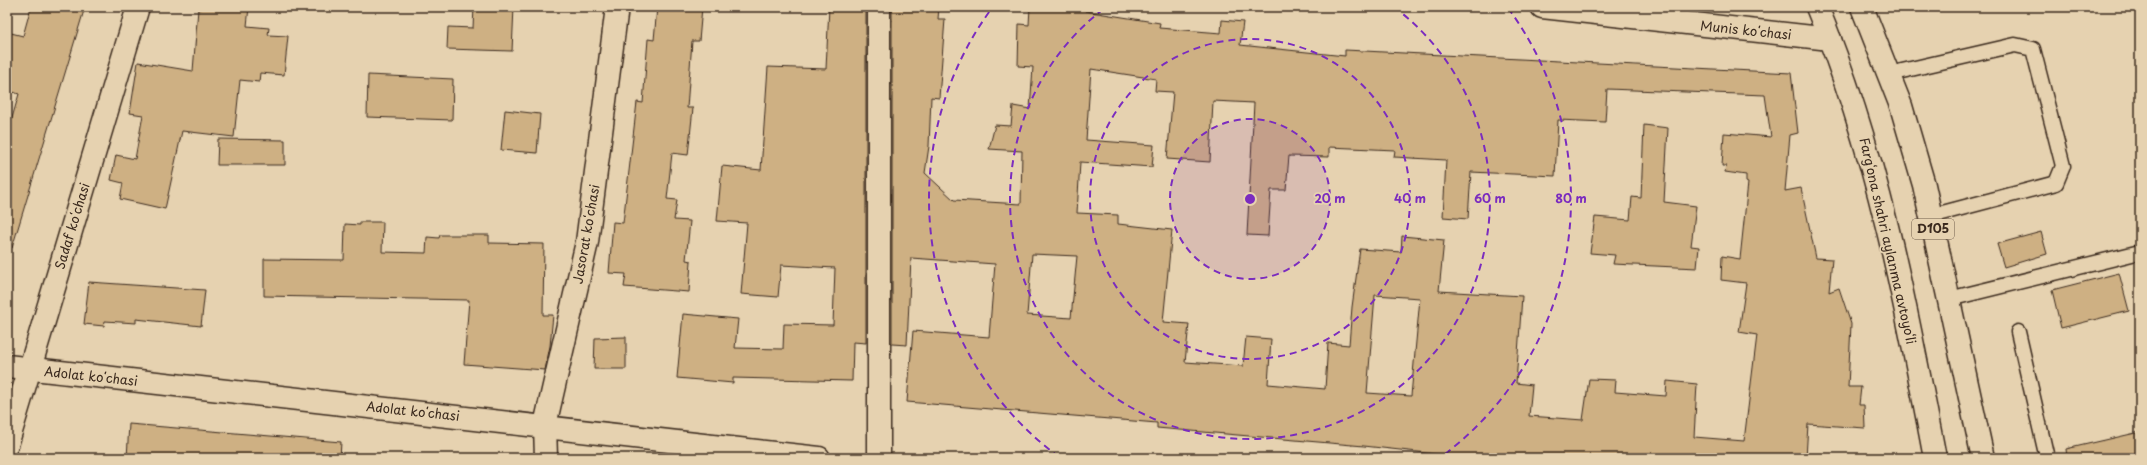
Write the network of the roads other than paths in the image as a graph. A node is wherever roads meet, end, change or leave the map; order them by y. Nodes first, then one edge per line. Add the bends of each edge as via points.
1 (138, 7) edge
2 (617, 7) edge
3 (880, 7) edge
4 (1542, 7) edge
5 (1817, 7) edge
6 (1862, 7) edge
7 (1830, 39) junction
8 (1889, 74) junction
9 (1930, 216) junction
10 (2140, 252) edge
11 (1949, 299) junction
12 (2018, 332) dead end
13 (7, 366) edge
14 (29, 370) junction
15 (545, 425) junction
16 (7, 445) edge
17 (546, 458) edge
18 (819, 458) edge
19 (879, 458) edge
20 (1935, 458) edge
21 (1983, 458) edge
22 (2046, 458) edge

1 - 14 main road, Sadaf koʻchasi
2 - 15 main road, Jasorat koʻchasi via 587,242
3 - 19 main road
4 - 7 main road, Munis koʻchasi
5 - 7 main road, Farg‘ona shahri aylanma avtoyo‘li
6 - 8 main road, D105
7 - 20 main road, Farg‘ona shahri aylanma avtoyo‘li via 1856,111 1878,188 1917,363
8 - 9 main road, D105 via 1922,178
8 - 9 lane via 2015,45 2033,49 2063,166 2056,183
9 - 11 main road, D105
10 - 11 lane
11 - 21 main road, D105
12 - 22 lane
13 - 14 main road, Adolat koʻchasi
14 - 15 main road, Adolat koʻchasi
14 - 16 main road, Sadaf koʻchasi
15 - 17 main road, Jasorat koʻchasi
15 - 18 main road, Adolat koʻchasi

